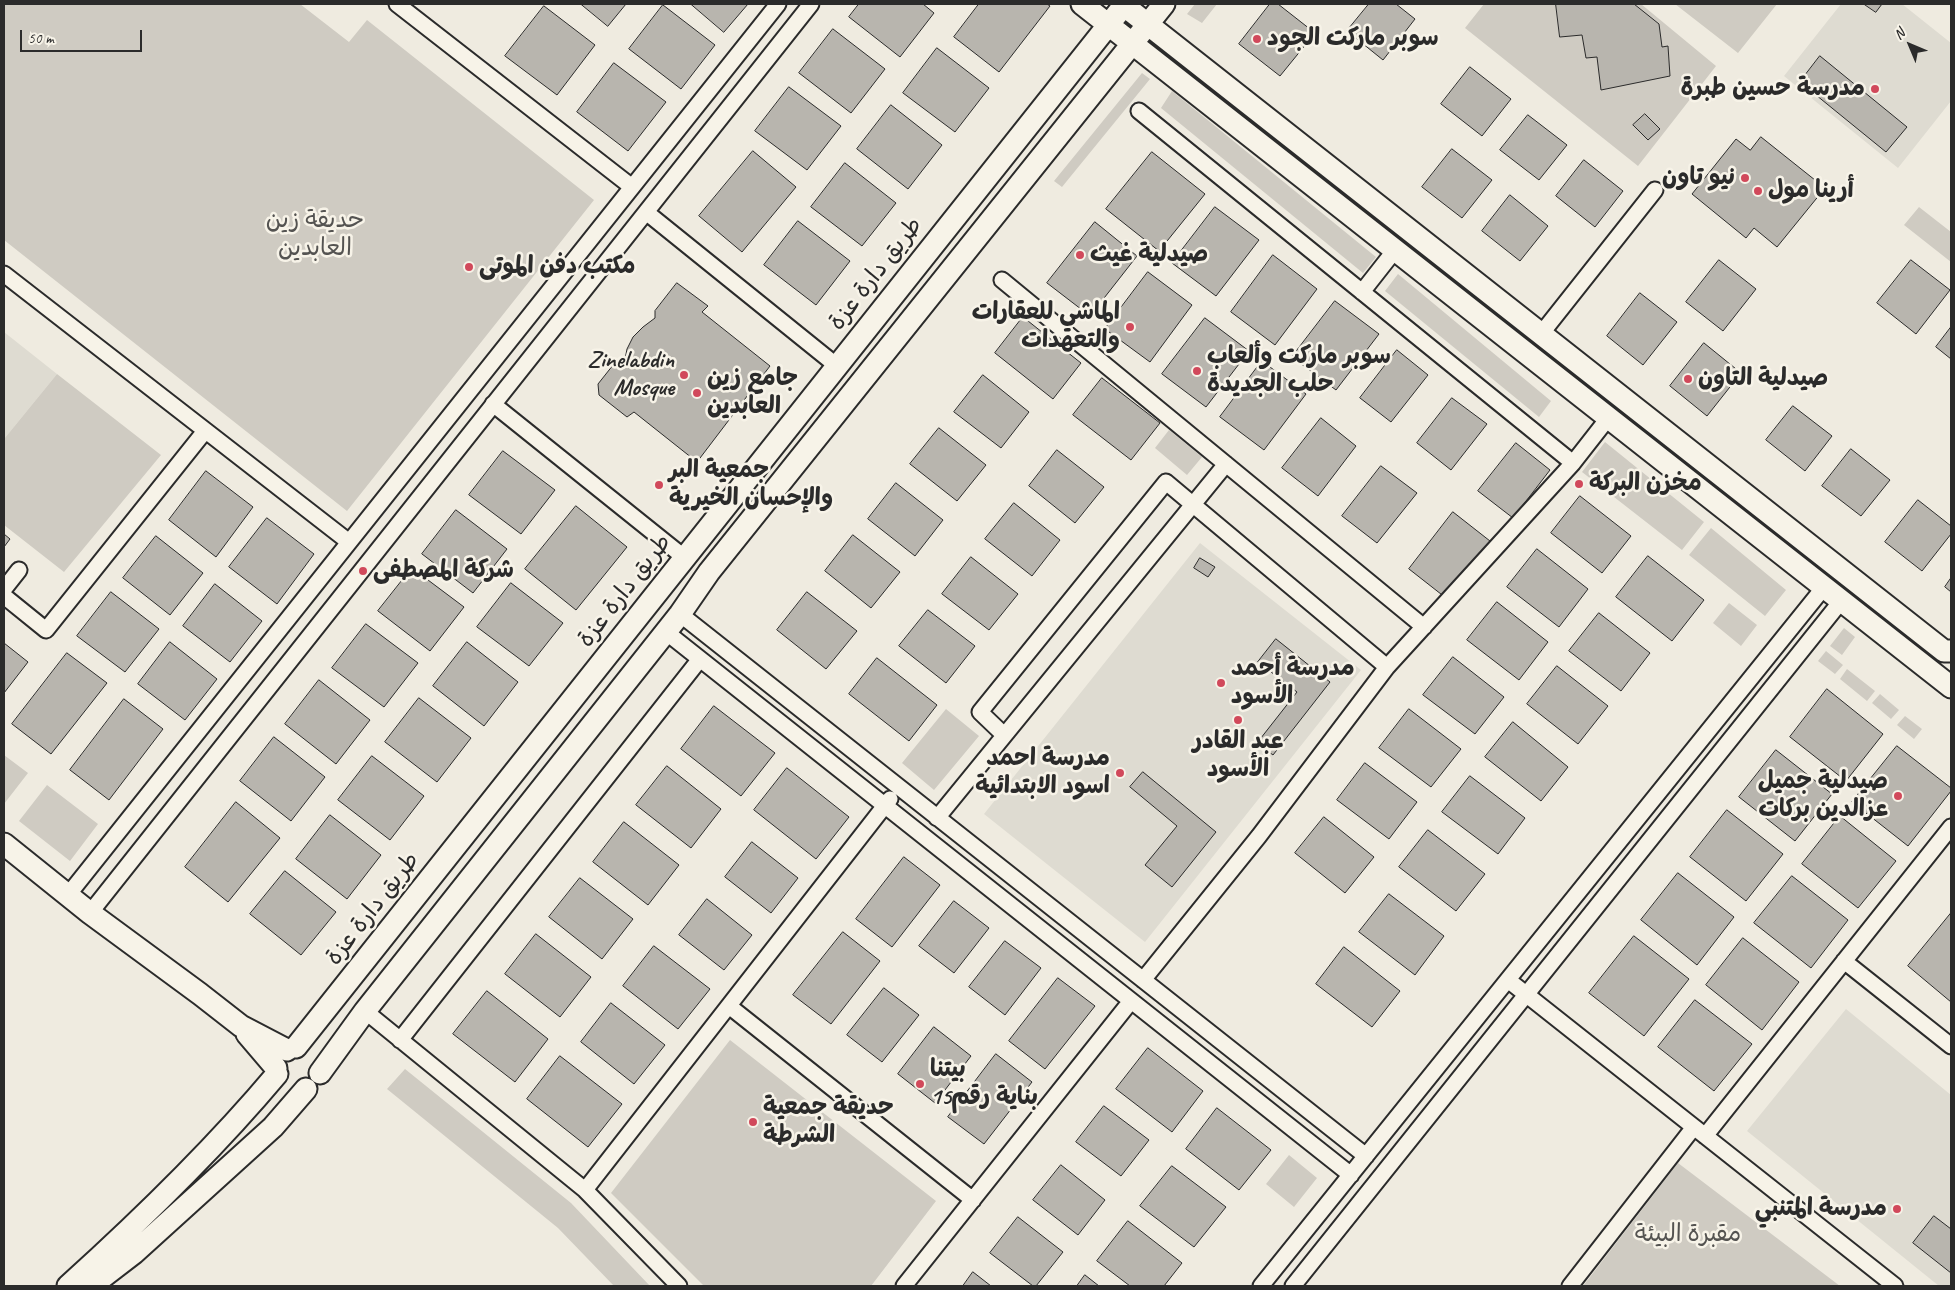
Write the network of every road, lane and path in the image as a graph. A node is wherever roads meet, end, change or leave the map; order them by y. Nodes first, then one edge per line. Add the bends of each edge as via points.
1 (397, 4) edge
2 (778, 4) edge
3 (811, 4) edge
4 (1082, 4) edge
5 (1123, 4) edge
6 (1164, 4) edge
7 (1108, 24) junction
8 (1148, 25) junction
9 (1133, 44) junction
10 (1139, 111) dead end
11 (692, 112) junction
12 (713, 127) junction
13 (632, 187) junction
14 (1655, 190) dead end
15 (646, 212) junction
16 (1395, 250) junction
17 (4, 274) edge
18 (1002, 280) dead end
19 (555, 284) junction
20 (1362, 292) junction
21 (576, 299) junction
22 (1541, 334) junction
23 (837, 366) junction
24 (493, 404) junction
25 (1609, 417) junction
26 (205, 431) junction
27 (416, 458) junction
28 (1573, 463) junction
29 (1226, 464) junction
30 (437, 475) junction
31 (1192, 505) junction
32 (349, 542) junction
33 (685, 558) junction
34 (19, 570) dead end
35 (1824, 586) junction
36 (4, 589) edge
37 (4, 596) edge
38 (1842, 600) junction
39 (680, 614) junction
40 (1424, 627) junction
41 (666, 632) junction
42 (1951, 652) edge
43 (700, 659) junction
44 (1387, 667) junction
45 (1951, 687) edge
46 (1004, 735) junction
47 (899, 788) junction
48 (885, 806) junction
49 (937, 818) junction
50 (1951, 827) edge
51 (4, 844) edge
52 (68, 895) junction
53 (90, 913) junction
54 (1844, 961) junction
55 (1143, 980) junction
56 (1508, 980) junction
57 (1526, 995) junction
58 (1131, 1001) junction
59 (730, 1006) junction
60 (365, 1011) junction
61 (400, 1040) junction
62 (1951, 1046) edge
63 (284, 1060) junction
64 (320, 1073) junction
65 (306, 1090) junction
66 (1700, 1132) junction
67 (1366, 1156) junction
68 (1351, 1175) junction
69 (585, 1190) junction
70 (973, 1200) junction
71 (68, 1286) edge
72 (91, 1286) edge
73 (679, 1286) edge
74 (904, 1286) edge
75 (1261, 1286) edge
76 (1293, 1286) edge
77 (1570, 1286) edge
78 (1896, 1286) edge

1 - 13 street
2 - 11 street
3 - 12 street
4 - 7 main road
5 - 7 main road, طريق دارة عزة
5 - 8 main road
6 - 8 main road
7 - 9 main road
7 - 23 main road, طريق دارة عزة
8 - 9 main road
8 - 22 main road
9 - 16 main road
9 - 39 main road via 709,572
10 - 20 street
11 - 12 street
11 - 13 street
12 - 15 street
13 - 19 street
14 - 22 street
15 - 21 street
15 - 23 street
16 - 20 street
16 - 25 main road
17 - 26 street
18 - 29 street
19 - 21 street
19 - 27 street
20 - 28 street
21 - 24 street
22 - 42 main road via 1944,651
23 - 33 main road, طريق دارة عزة
24 - 30 street
24 - 33 street
25 - 28 street
25 - 35 main road
26 - 32 street
26 - 37 street via 46,630
27 - 30 street
27 - 32 street
28 - 40 street
29 - 31 street
29 - 40 street
30 - 53 street
31 - 44 street
31 - 46 street
31 - 46 street via 1166,482 980,712
32 - 52 street
33 - 63 main road, طريق دارة عزة
34 - 36 street
35 - 38 main road
35 - 56 street
38 - 45 main road
38 - 57 street
39 - 41 main road
39 - 47 street
40 - 44 street
41 - 43 street
41 - 60 main road
43 - 48 street
43 - 61 street
44 - 55 street via 1259,836
46 - 49 street
47 - 48 street
47 - 49 street
48 - 58 street
48 - 59 street
49 - 55 street
50 - 54 street
51 - 52 main road
52 - 53 main road
53 - 63 main road
54 - 62 street
54 - 66 street
55 - 67 street
56 - 57 street
56 - 67 street
57 - 66 street
57 - 76 street
58 - 68 street
58 - 70 street
59 - 69 street
59 - 70 street
60 - 61 street
60 - 64 main road
61 - 69 street
63 - 64 main road via 307,1049 318,1058
63 - 65 main road via 284,1086 291,1090
63 - 71 main road, طريق دارة عزة via 251,1105 123,1237
64 - 65 main road
65 - 72 main road via 273,1127 134,1253
66 - 77 street
66 - 78 street
67 - 68 street
68 - 75 street
69 - 73 street
70 - 74 street

